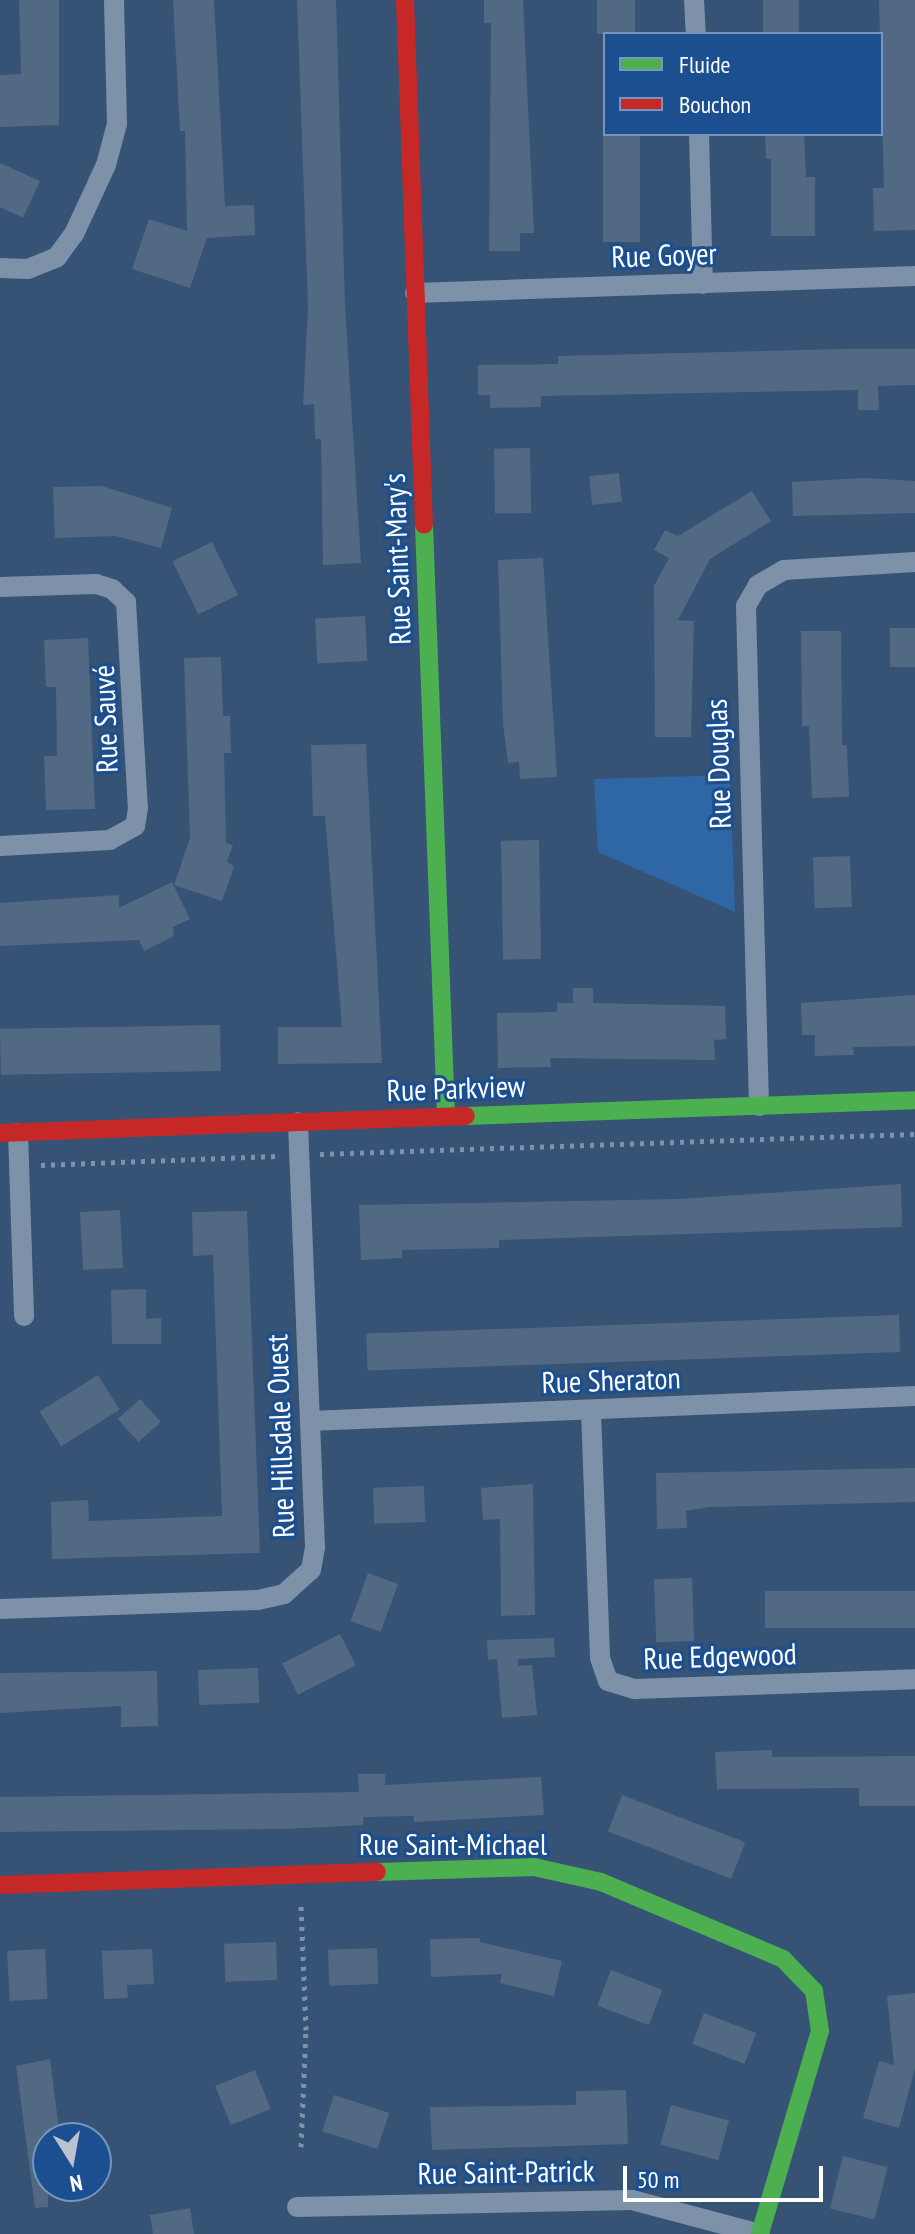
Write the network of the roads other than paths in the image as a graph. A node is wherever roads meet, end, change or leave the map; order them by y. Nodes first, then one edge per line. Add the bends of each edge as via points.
1 (114, 0) edge
2 (405, 0) edge
3 (694, 0) edge
4 (696, 32) edge
5 (699, 136) edge
6 (0, 268) edge
7 (915, 276) edge
8 (703, 284) junction
9 (415, 293) junction
10 (915, 562) edge
11 (0, 587) edge
12 (0, 846) edge
13 (915, 1100) edge
14 (759, 1106) junction
15 (446, 1116) junction
16 (298, 1122) junction
17 (9, 1133) edge
18 (24, 1316) dead end
19 (915, 1396) edge
20 (591, 1411) junction
21 (310, 1421) junction
22 (0, 1609) edge
23 (915, 1679) edge
24 (0, 1885) edge
25 (297, 2207) dead end
26 (760, 2234) edge

1 - 6 street via 117,124 106,165 74,234 57,257 28,269
2 - 9 street, Rue Saint-Mary's
3 - 4 street
5 - 8 street
7 - 8 street, Rue Goyer
8 - 9 street, Rue Goyer
9 - 15 street, Rue Saint-Mary's
10 - 14 street, Rue Douglas via 784,570 758,585 746,606
11 - 12 street, Rue Sauvé via 96,584 126,602 138,808 135,826 110,840
13 - 14 street, Rue Parkview
14 - 15 street, Rue Parkview
15 - 16 street, Rue Parkview
16 - 17 street, Rue Parkview
16 - 21 street, Rue Hillsdale Ouest
17 - 18 street
19 - 20 street, Rue Sheraton
20 - 21 street, Rue Sheraton
20 - 23 street, Rue Edgewood via 600,1658 608,1681 635,1689
21 - 22 street, Rue Hillsdale Ouest via 315,1547 311,1570 294,1588 258,1600
24 - 26 street, Rue Saint-Michael via 534,1867 601,1882 783,1959 814,1991 820,2031
25 - 26 street, Rue Saint-Patrick via 632,2200

